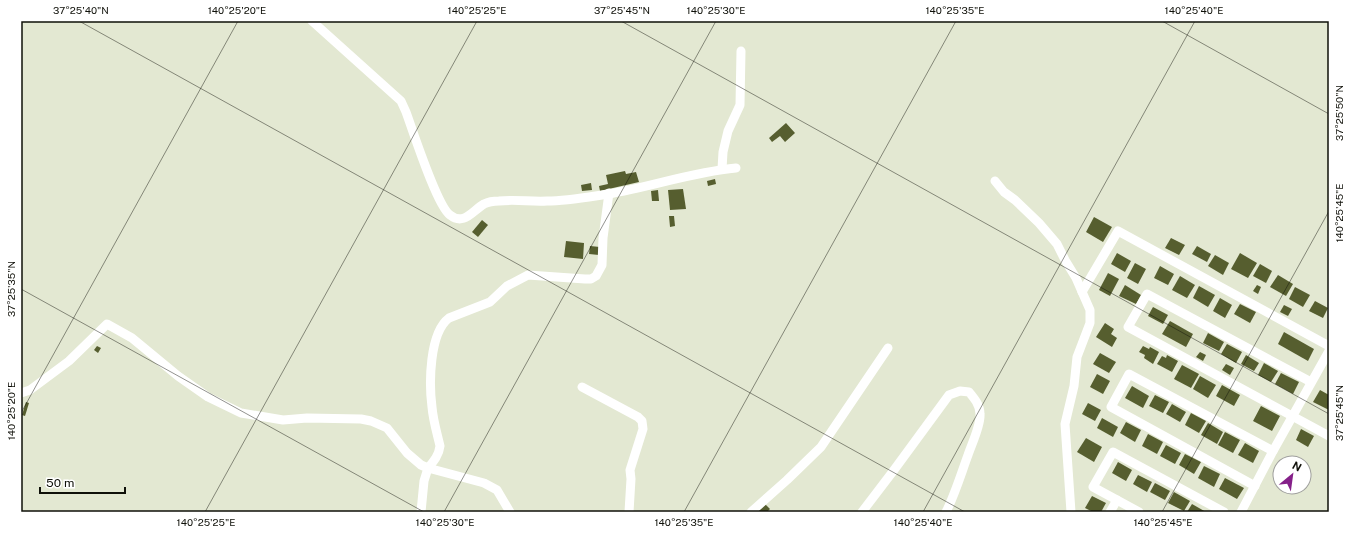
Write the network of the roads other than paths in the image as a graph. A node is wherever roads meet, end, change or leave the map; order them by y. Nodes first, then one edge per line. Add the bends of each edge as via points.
1 (312, 21) edge
2 (741, 51) dead end
3 (736, 168) dead end
4 (722, 169) junction
5 (995, 181) dead end
6 (609, 193) junction
7 (1082, 292) junction
8 (1329, 346) edge
9 (888, 348) dead end
10 (1329, 350) edge
11 (1311, 382) junction
12 (582, 386) dead end
13 (21, 393) edge
14 (1292, 416) junction
15 (1329, 436) edge
16 (1273, 451) junction
17 (428, 468) junction
18 (1255, 486) junction
19 (1117, 500) junction
20 (421, 512) edge
21 (510, 512) edge
22 (629, 512) edge
23 (751, 512) edge
24 (862, 512) edge
25 (946, 512) edge
26 (1071, 512) edge
27 (1110, 512) edge
28 (1139, 512) edge
29 (1224, 512) edge
30 (1241, 512) edge

1 - 6 street via 401,101 435,189 448,214 460,219 466,218 484,204 498,201 548,201
2 - 4 street via 740,105 728,131
3 - 4 street
4 - 6 street
5 - 7 street via 1057,244
6 - 17 street via 602,265 596,276 585,279 528,275 507,286 490,302 444,321 435,342 431,385 431,405 440,446 437,457
7 - 8 street via 1118,231
7 - 26 street via 1088,303 1091,318 1078,357 1065,424
9 - 23 street via 821,447
10 - 11 street
11 - 14 street
11 - 14 street via 1147,294 1128,327
12 - 22 street via 638,416 642,421 630,470
13 - 17 street via 30,390 69,361 108,324 132,338 208,398 241,412 283,420 307,418 371,421 387,428 407,453
14 - 15 street
14 - 16 street
16 - 18 street
16 - 18 street via 1129,374 1111,407
17 - 20 street
17 - 21 street via 484,483 497,490
18 - 30 street
19 - 27 street
19 - 28 street
19 - 29 street via 1093,487 1112,452
24 - 25 street via 949,395 960,391 969,392 976,400 980,414 976,434

